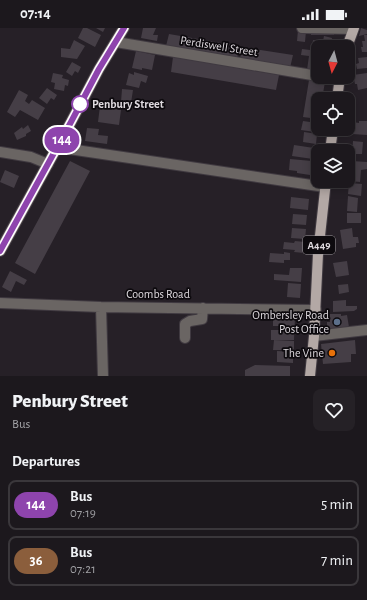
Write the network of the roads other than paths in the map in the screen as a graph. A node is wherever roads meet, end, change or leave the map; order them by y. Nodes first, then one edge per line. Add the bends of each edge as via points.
1 (124, 28) edge
2 (302, 28) edge
3 (353, 29) edge
4 (350, 40) edge
5 (116, 42) junction
6 (311, 75) edge
7 (59, 144) junction
8 (0, 152) edge
9 (48, 164) junction
10 (311, 182) edge
11 (326, 188) edge
12 (0, 251) edge
13 (0, 303) edge
14 (101, 307) junction
15 (203, 308) junction
16 (316, 310) junction
17 (367, 330) edge
18 (314, 336) junction
19 (185, 338) dead end
20 (103, 376) edge
21 (310, 376) edge

1 - 5 main road
2 - 3 street
3 - 4 main road
5 - 6 street, Perdiswell Street
5 - 7 main road
7 - 9 main road
7 - 10 street via 69,149
8 - 9 street
9 - 12 main road
11 - 16 main road, A449 via 318,254
13 - 14 street, Coombs Road
14 - 15 street, Coombs Road
14 - 20 street
15 - 16 street, Coombs Road
15 - 19 street via 202,319 185,324
16 - 18 main road, A449
17 - 18 street
18 - 21 main road, A449

